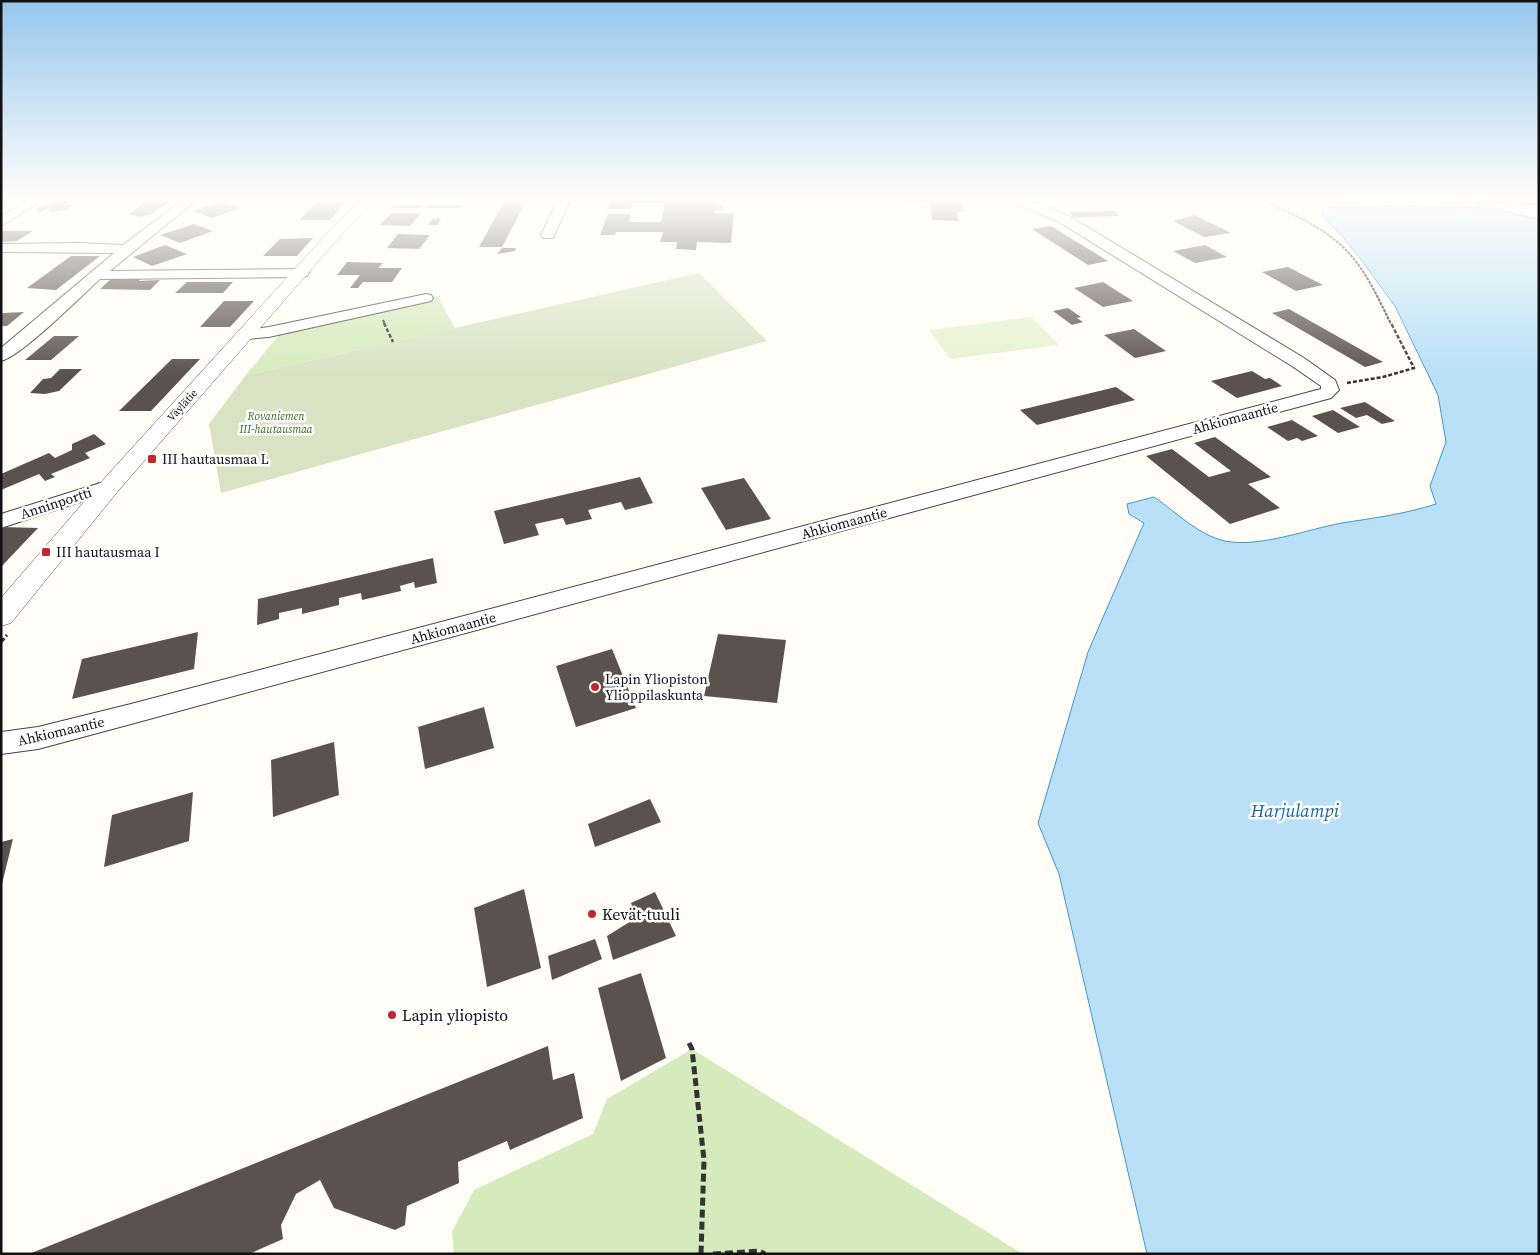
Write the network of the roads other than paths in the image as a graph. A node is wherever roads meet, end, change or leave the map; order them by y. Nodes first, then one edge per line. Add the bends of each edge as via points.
1 (115, 259) edge
2 (314, 259) edge
3 (1129, 259) edge
4 (302, 273) junction
5 (96, 275) junction
6 (426, 298) dead end
7 (246, 334) junction
8 (1, 356) edge
9 (110, 486) junction
10 (1, 521) edge
11 (1, 616) edge
12 (1, 743) edge

1 - 5 street
2 - 4 street, Väylätie
3 - 12 street, Ahkiomaantie via 1298,362 1329,384 1330,390 1316,397 131,714 38,738
4 - 5 street
4 - 7 street, Väylätie
5 - 8 street
6 - 7 street via 269,332
7 - 9 street, Väylätie
9 - 10 street, Anninportti
9 - 11 street, Väylätie

